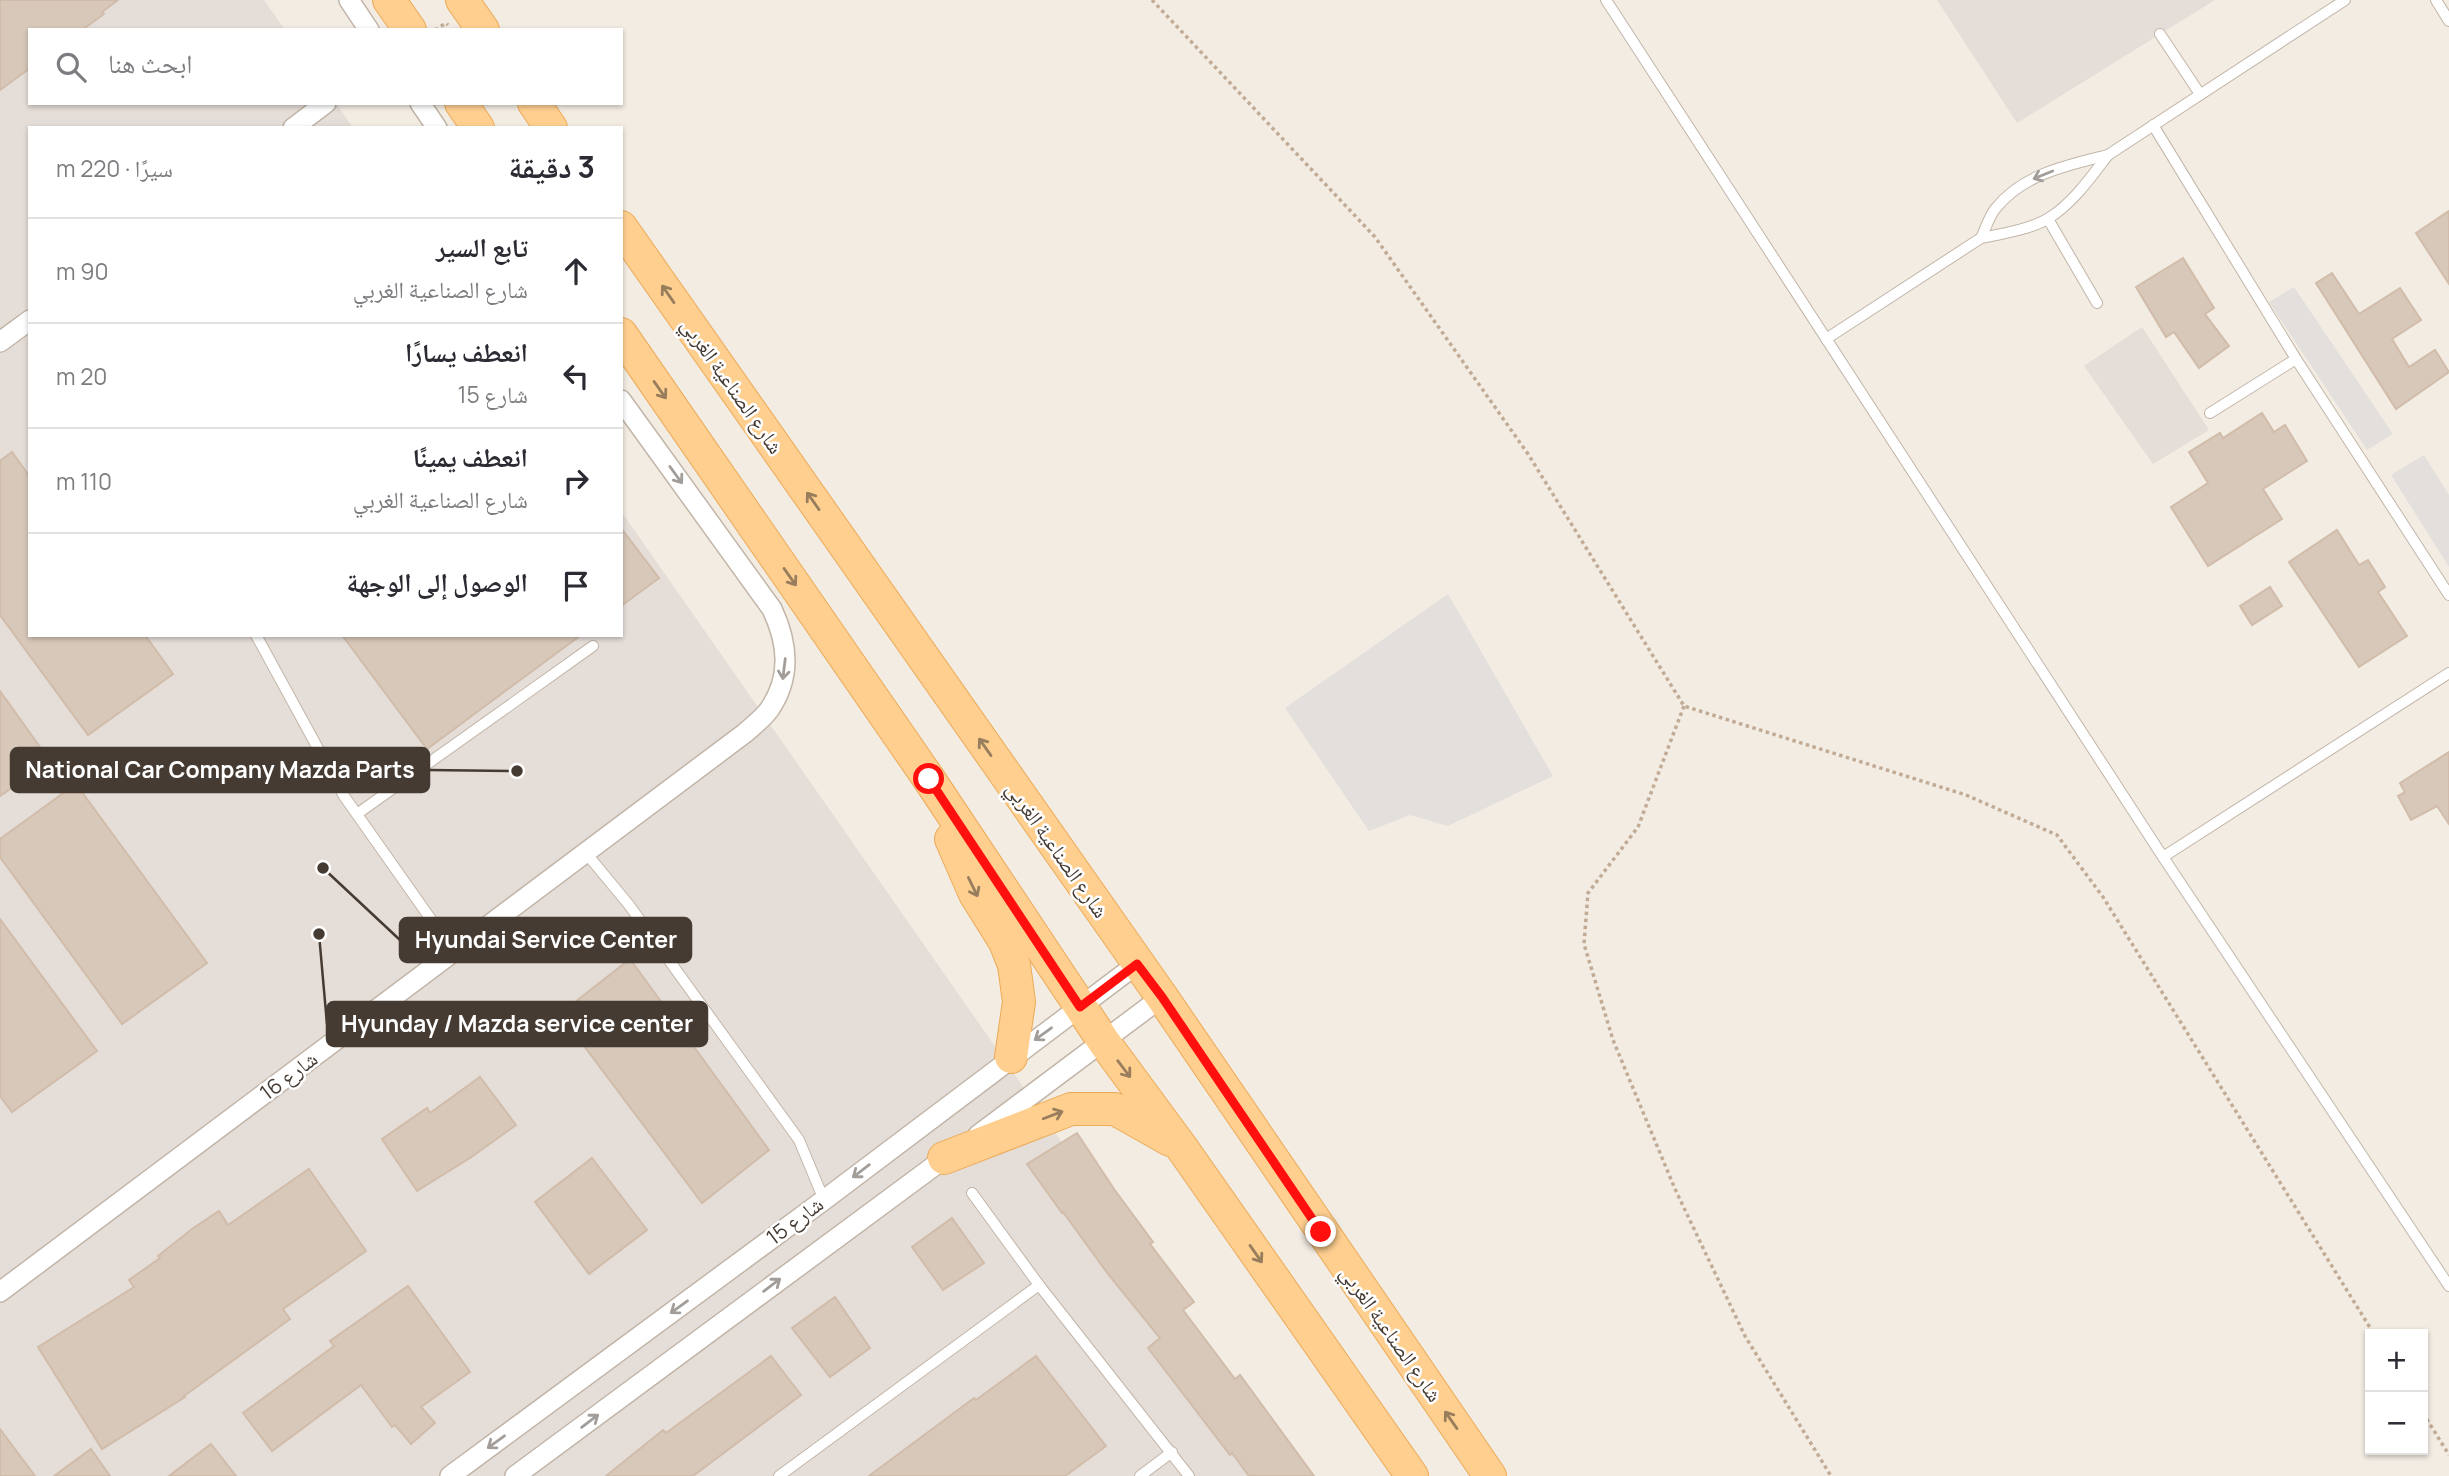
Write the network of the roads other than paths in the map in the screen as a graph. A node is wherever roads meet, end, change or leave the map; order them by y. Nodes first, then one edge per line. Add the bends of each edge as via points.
1 (349, 0) edge
2 (390, 0) edge
3 (462, 0) edge
4 (1606, 0) edge
5 (2345, 0) edge
6 (2436, 0) edge
7 (2449, 21) edge
8 (366, 27) edge
9 (409, 28) edge
10 (482, 28) edge
11 (2160, 34) dead end
12 (2200, 94) junction
13 (323, 105) edge
14 (421, 105) edge
15 (462, 105) edge
16 (535, 105) edge
17 (2153, 125) junction
18 (296, 126) edge
19 (436, 126) edge
20 (477, 126) edge
21 (550, 126) edge
22 (2108, 155) junction
23 (2048, 219) junction
24 (623, 230) edge
25 (1981, 238) junction
26 (2097, 303) dead end
27 (28, 321) edge
28 (1826, 339) junction
29 (0, 342) edge
30 (626, 343) edge
31 (2296, 359) junction
32 (623, 403) edge
33 (2210, 413) dead end
34 (2449, 595) edge
35 (257, 637) edge
36 (593, 646) dead end
37 (2449, 673) edge
38 (929, 779) junction
39 (357, 814) junction
40 (586, 853) junction
41 (2163, 857) junction
42 (454, 952) junction
43 (1137, 964) junction
44 (1162, 997) junction
45 (1080, 1007) junction
46 (1104, 1042) junction
47 (1011, 1057) junction
48 (1182, 1148) junction
49 (944, 1158) junction
50 (972, 1194) dead end
51 (824, 1200) junction
52 (1039, 1285) junction
53 (2449, 1286) edge
54 (0, 1292) edge
55 (1172, 1452) junction
56 (450, 1476) edge
57 (515, 1476) edge
58 (779, 1476) edge
59 (1140, 1476) edge
60 (1189, 1476) edge
61 (1412, 1476) edge
62 (1490, 1476) edge

1 - 8 street
2 - 9 main road
3 - 10 main road
4 - 28 lane
5 - 12 lane
6 - 7 lane
11 - 12 lane
12 - 17 lane
13 - 18 street
14 - 19 street
15 - 20 main road
16 - 21 main road
17 - 22 lane
17 - 31 lane
22 - 23 lane via 2079,192
22 -> 25 lane via 2023,183 1995,209
23 - 25 lane
23 - 26 lane
43 -> 24 main road, شارع الصناعية الغربي
25 - 28 lane
27 - 29 street
28 - 41 lane
30 -> 38 main road
31 - 33 lane
31 - 34 lane
32 -> 40 street, شارع 16 via 772,609 786,653 779,693 767,712
35 - 39 lane
36 - 39 lane
37 - 41 lane
38 - 45 main road
38 -> 47 main road via 975,894 1014,965 1019,1002
39 - 42 lane
40 - 42 street, شارع 16
40 - 51 lane via 629,905 799,1140
41 - 53 lane
42 - 54 street, شارع 16
43 - 44 main road, شارع الصناعية الغربي
43 - 45 street, شارع 15
44 - 46 street, شارع 15
62 -> 44 main road, شارع الصناعية الغربي
45 - 46 main road
45 -> 47 street, شارع 15
46 -> 48 main road
46 - 49 street, شارع 15
47 -> 51 street, شارع 15
49 -> 48 main road via 1070,1109 1093,1107 1115,1109
48 -> 61 main road
57 -> 49 street, شارع 15
50 - 52 lane
51 -> 56 street, شارع 15
52 - 55 lane
52 - 58 lane
55 - 59 lane
55 - 60 lane

